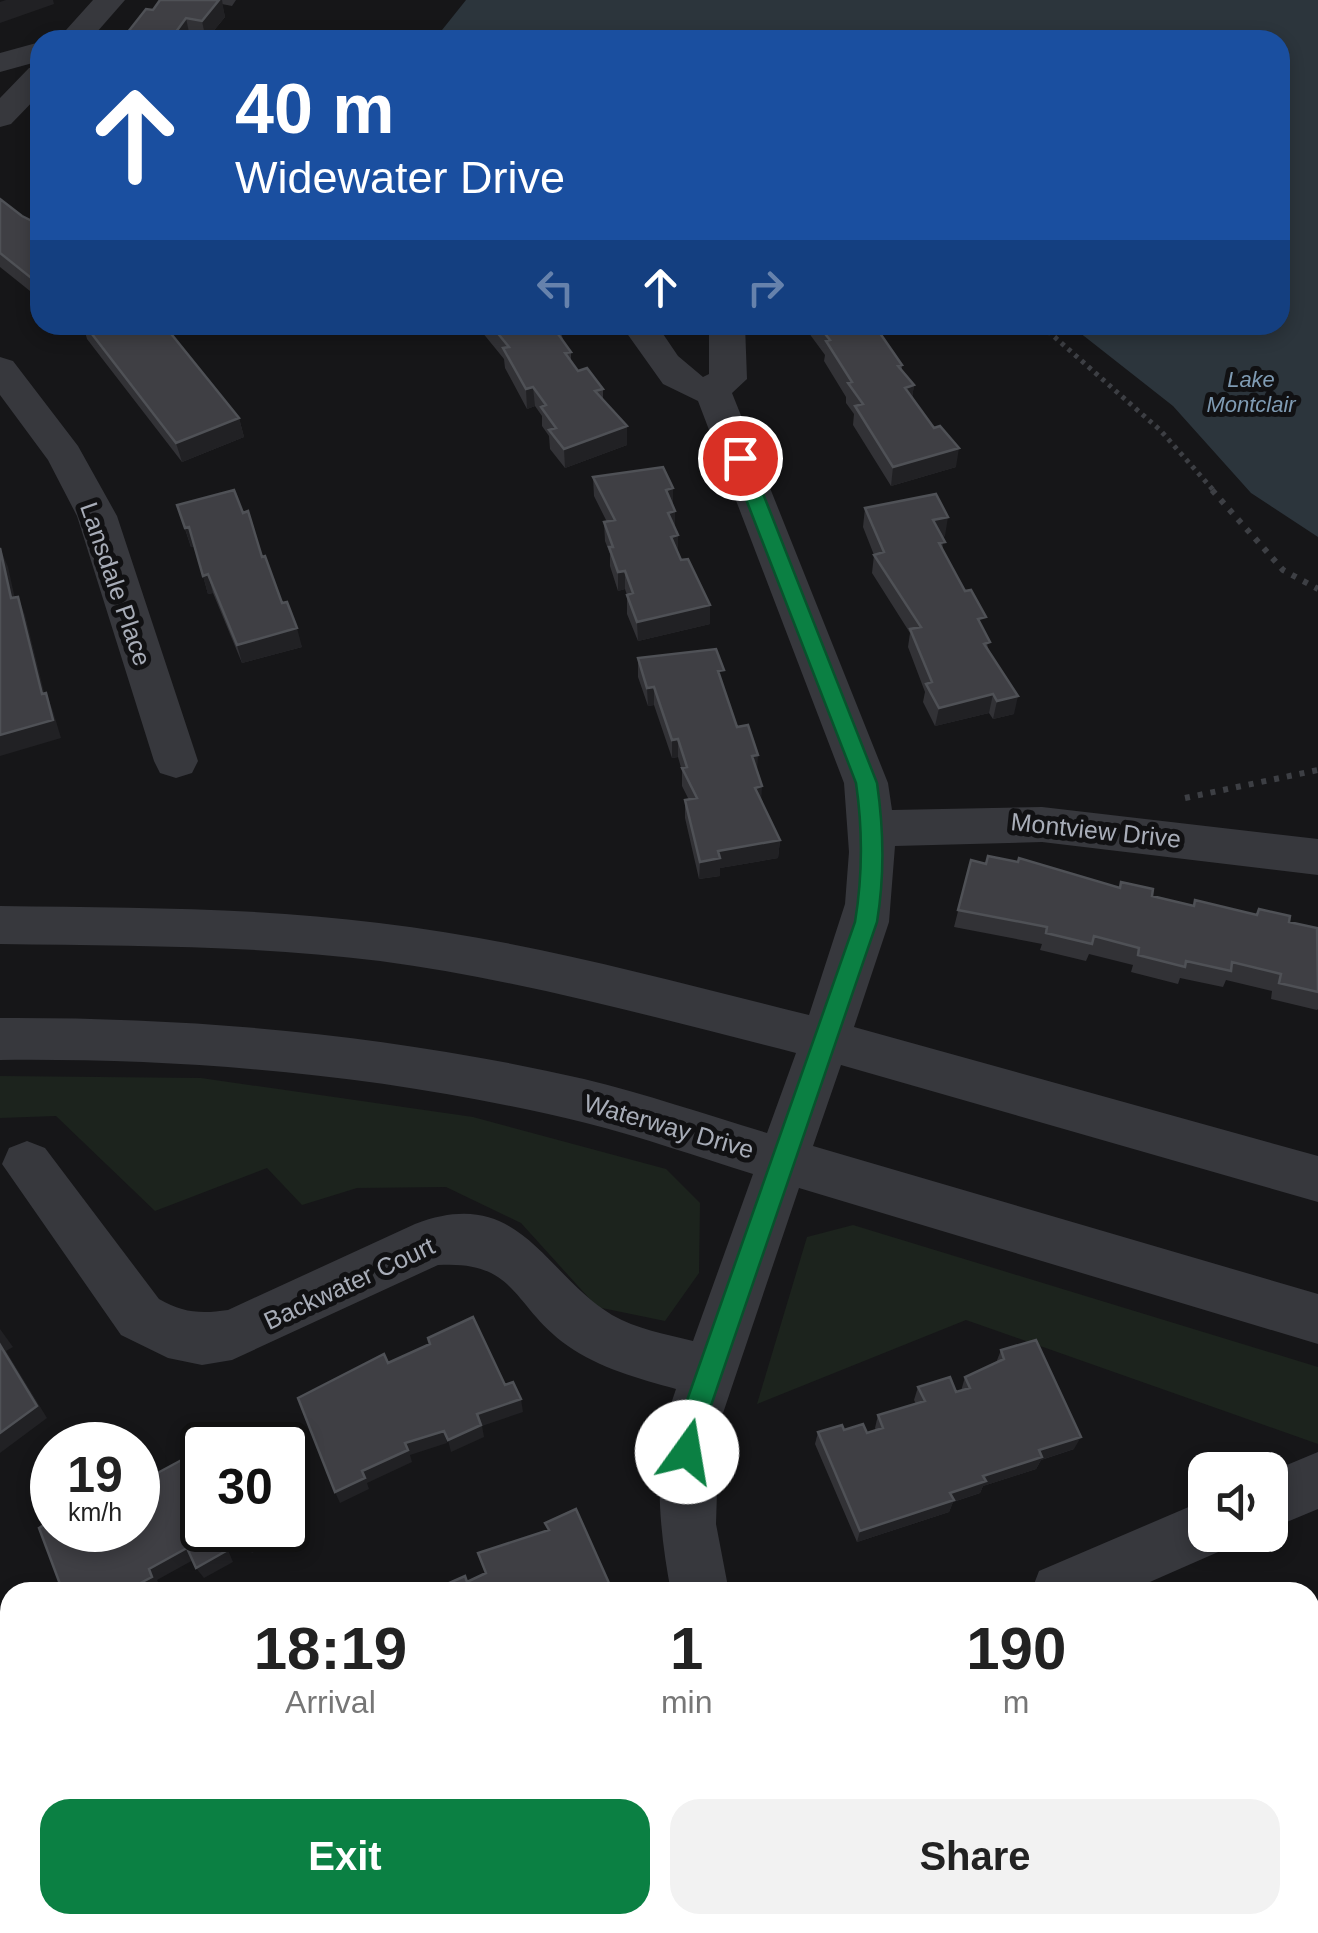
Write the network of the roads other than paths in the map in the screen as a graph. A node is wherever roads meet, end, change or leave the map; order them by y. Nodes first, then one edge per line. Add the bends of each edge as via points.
1 (110, 0) edge
2 (82, 30) edge
3 (30, 54) edge
4 (0, 63) edge
5 (30, 86) edge
6 (0, 117) edge
7 (646, 335) edge
8 (727, 335) edge
9 (0, 370) edge
10 (712, 389) junction
11 (176, 761) dead end
12 (873, 830) junction
13 (1318, 858) edge
14 (0, 925) edge
15 (0, 1040) edge
16 (826, 1040) junction
17 (784, 1160) junction
18 (27, 1164) dead end
19 (1318, 1180) edge
20 (1318, 1319) edge
21 (710, 1371) junction
22 (1318, 1480) edge
23 (1288, 1493) edge
24 (1188, 1536) edge
25 (698, 1582) edge
26 (1083, 1582) edge

1 - 2 street
3 - 4 street
5 - 6 street
7 - 10 street via 684,386
8 - 10 street via 728,378
9 - 11 street, Lansdale Place via 64,454 96,516
10 - 12 street via 866,783
12 - 13 street, Montview Drive via 1022,820
12 - 16 street via 866,922
14 - 16 street via 232,928 379,942 558,972
15 - 17 street, Waterway Drive via 235,1044 479,1077
16 - 17 street
16 - 19 street
17 - 20 street, Waterway Drive
17 - 21 street
18 - 21 street, Backwater Court via 140,1318 168,1333 232,1335 434,1241 465,1236 516,1254 554,1304 592,1333
21 - 25 street via 687,1452 688,1524
22 - 23 street
24 - 26 street

